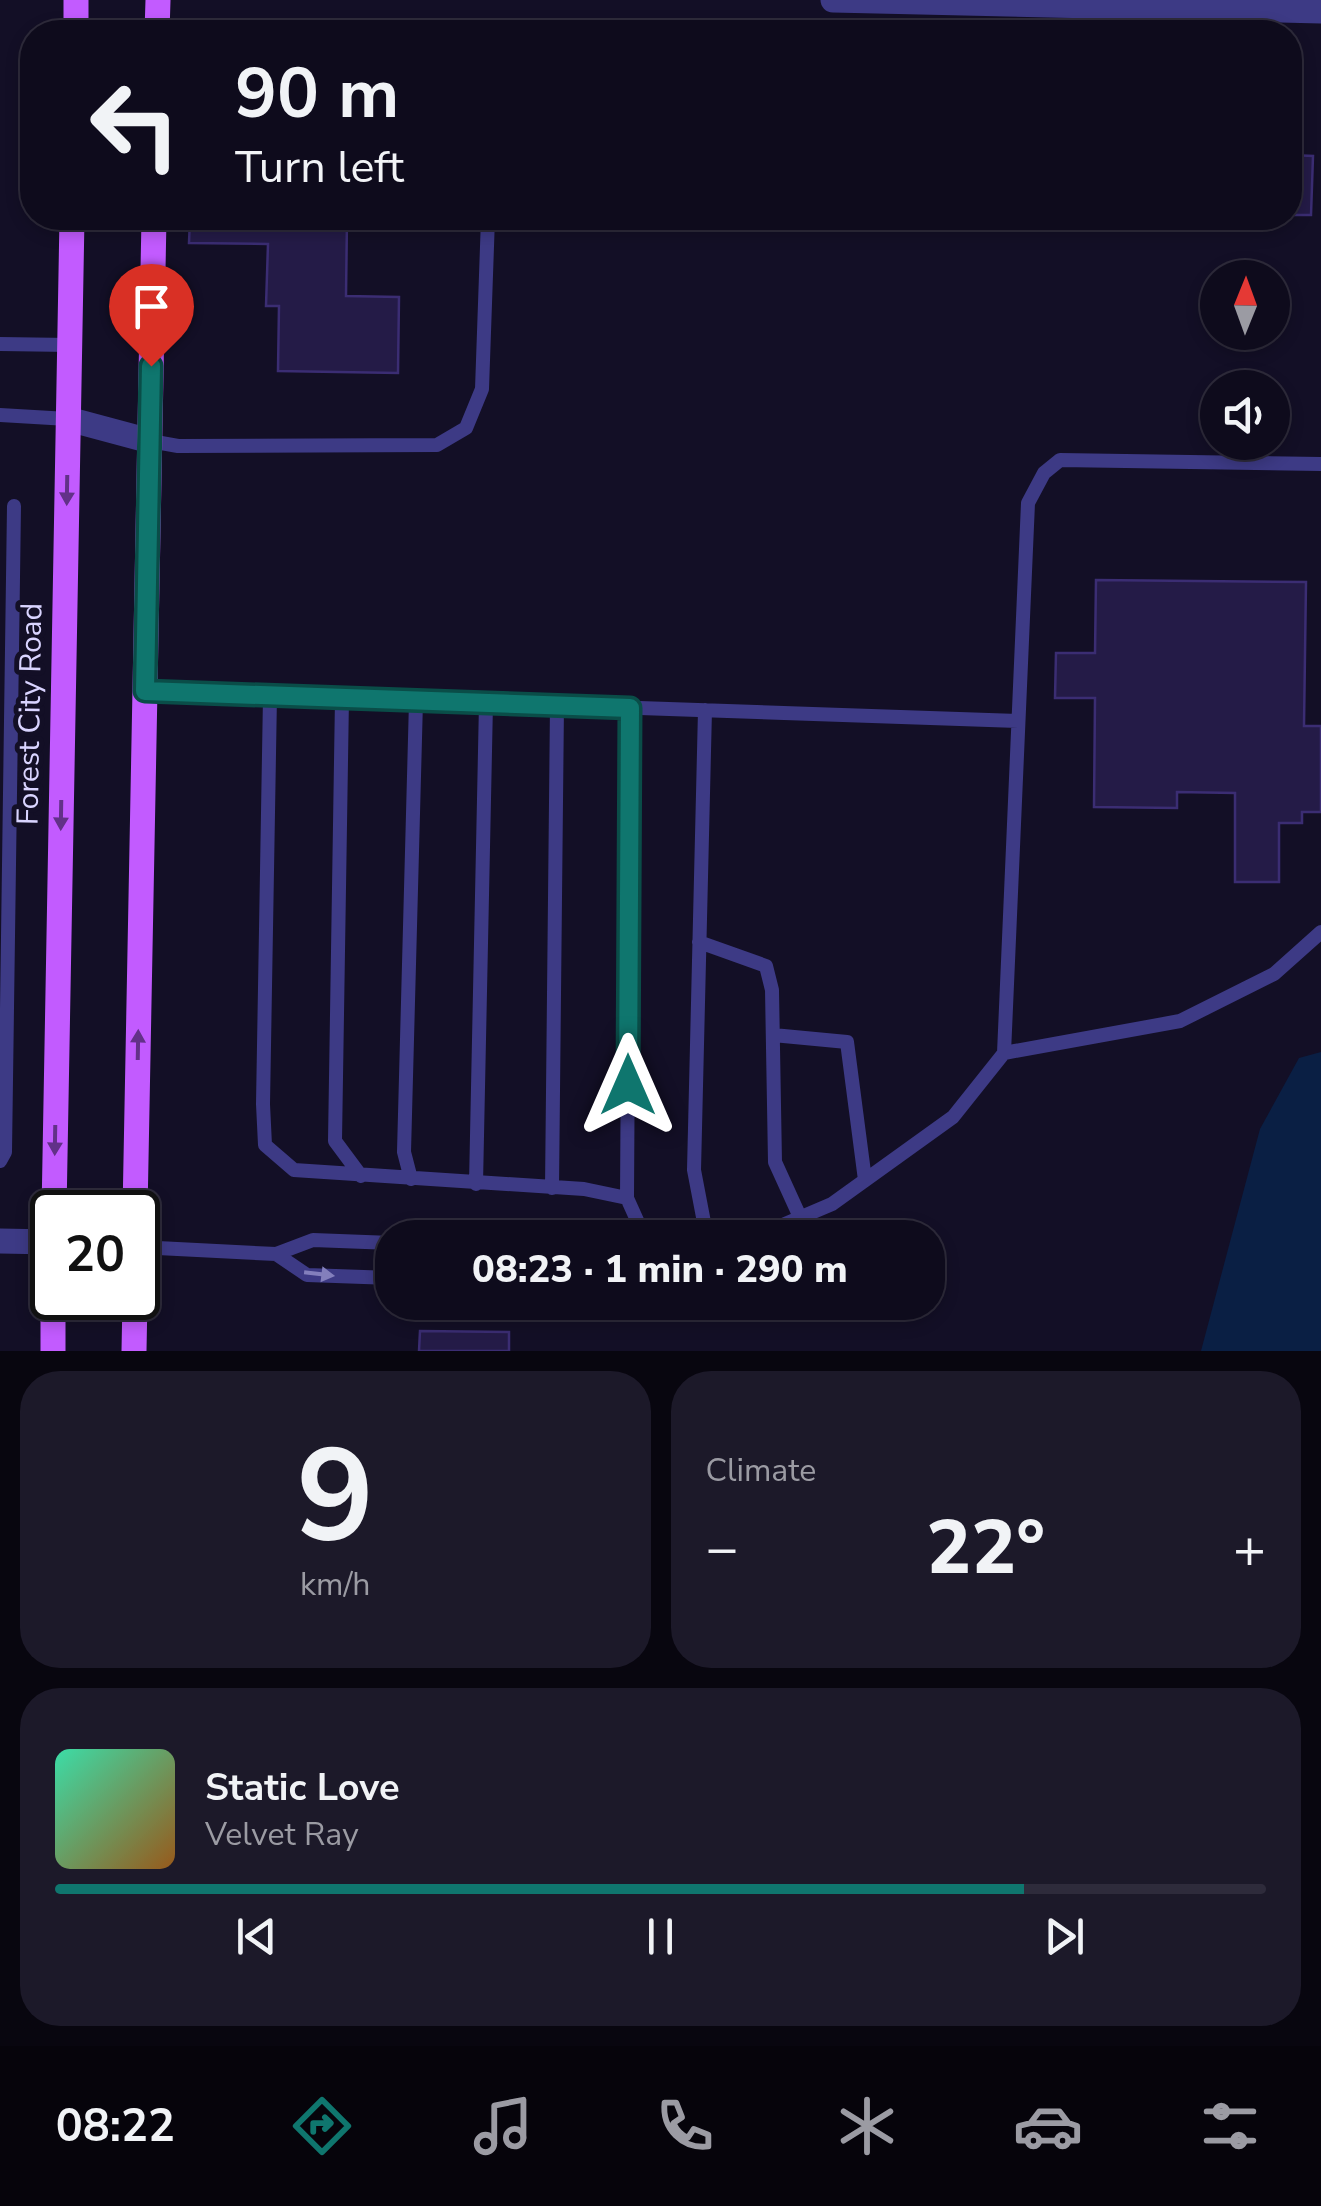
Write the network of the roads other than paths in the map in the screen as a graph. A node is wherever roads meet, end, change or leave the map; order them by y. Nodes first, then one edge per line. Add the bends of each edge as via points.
1 (833, 0) edge
2 (1321, 11) edge
3 (72, 230) edge
4 (154, 230) edge
5 (488, 230) edge
6 (0, 344) edge
7 (70, 345) junction
8 (0, 415) edge
9 (68, 419) junction
10 (150, 441) junction
11 (1321, 464) edge
12 (14, 506) dead end
13 (145, 691) junction
14 (270, 696) junction
15 (342, 698) junction
16 (416, 701) junction
17 (486, 703) junction
18 (557, 705) junction
19 (630, 708) junction
20 (705, 710) junction
21 (1018, 721) junction
22 (1321, 932) edge
23 (699, 942) junction
24 (773, 1035) junction
25 (1004, 1053) junction
26 (0, 1161) edge
27 (362, 1176) junction
28 (412, 1179) junction
29 (865, 1180) junction
30 (476, 1184) junction
31 (552, 1188) junction
32 (54, 1190) edge
33 (135, 1190) edge
34 (627, 1198) junction
35 (800, 1217) junction
36 (637, 1220) edge
37 (704, 1220) edge
38 (793, 1220) edge
39 (0, 1241) edge
40 (30, 1242) edge
41 (375, 1242) edge
42 (160, 1248) edge
43 (276, 1254) junction
44 (375, 1277) edge
45 (53, 1320) edge
46 (135, 1320) edge
47 (53, 1351) edge
48 (134, 1351) edge

1 - 2 street
3 - 7 main road, Forest City Road
4 - 10 main road
5 - 10 lane via 482,389 466,428 437,445
6 - 7 lane
7 - 9 main road, Forest City Road
8 - 9 lane
9 - 10 street
9 -> 32 main road, Forest City Road
10 - 13 main road
11 - 21 lane via 1060,460 1028,503
12 - 26 lane
13 - 14 lane
33 -> 13 main road
14 - 15 lane
14 - 27 lane via 265,1145 294,1170
15 - 16 lane
15 - 27 lane via 335,1142
16 - 17 lane
16 - 28 lane via 404,1152
17 - 18 lane
17 - 30 lane
18 - 19 lane
18 - 31 lane
19 - 20 lane
19 - 34 lane
20 - 21 lane
20 - 23 lane
21 - 25 lane
22 - 25 lane via 1274,974 1180,1021
23 - 24 lane via 766,966
23 - 37 lane via 694,1170
24 - 29 lane via 848,1042
24 - 35 lane via 775,1162
25 - 29 lane via 952,1118
27 - 28 lane
28 - 30 lane
29 - 35 lane
30 - 31 lane
31 - 34 lane
34 - 36 lane
35 - 38 lane
39 - 40 street
41 - 43 lane via 313,1240
42 - 43 lane
43 -> 44 lane via 306,1274
45 - 47 main road
46 - 48 main road

